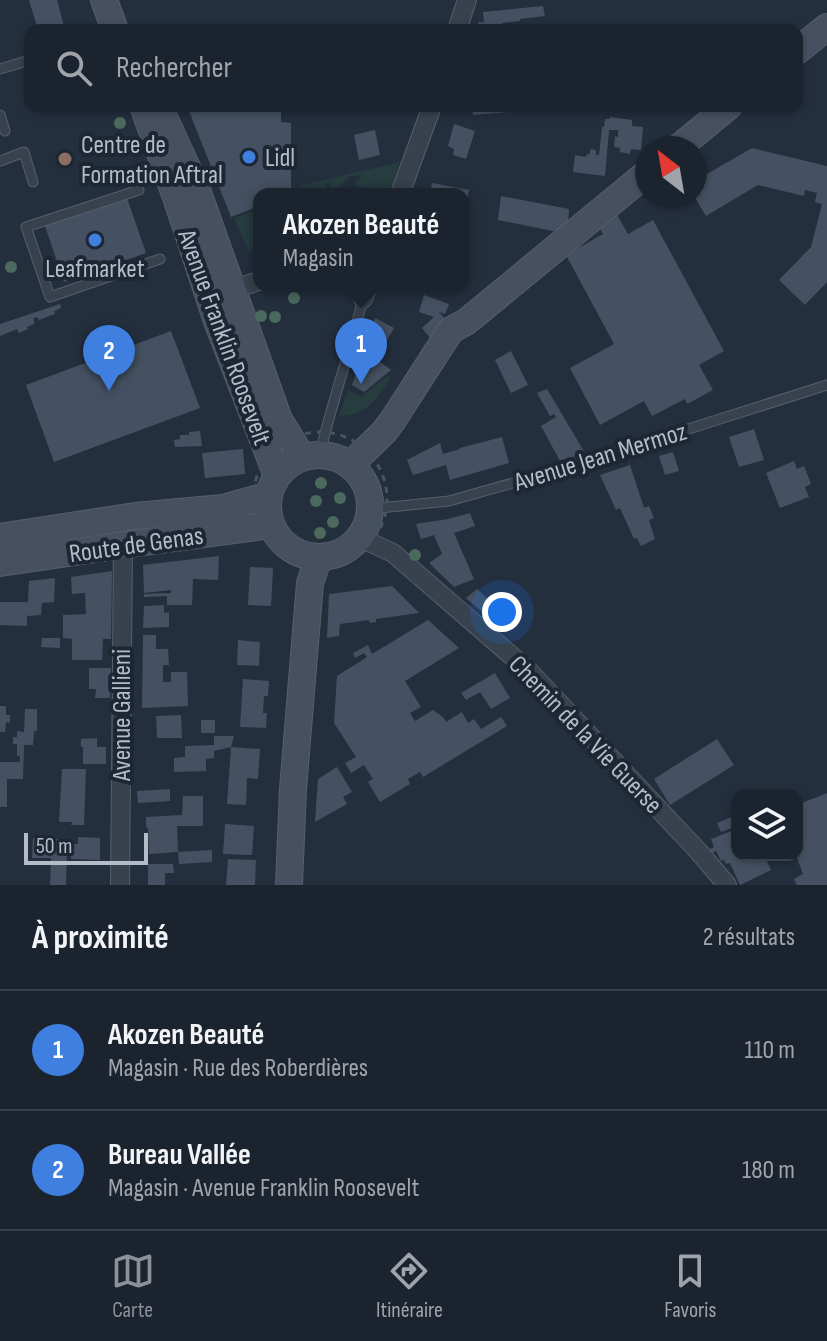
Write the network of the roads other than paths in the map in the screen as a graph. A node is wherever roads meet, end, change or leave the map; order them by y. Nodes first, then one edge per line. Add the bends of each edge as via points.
1 (467, 0) edge
2 (459, 24) edge
3 (827, 27) edge
4 (803, 46) edge
5 (24, 62) edge
6 (0, 69) edge
7 (145, 112) edge
8 (162, 112) edge
9 (430, 112) edge
10 (722, 112) edge
11 (0, 115) edge
12 (5, 131) dead end
13 (693, 136) edge
14 (0, 161) edge
15 (33, 182) dead end
16 (635, 183) edge
17 (402, 188) edge
18 (139, 190) dead end
19 (160, 259) dead end
20 (253, 283) edge
21 (220, 293) junction
22 (365, 293) edge
23 (827, 385) edge
24 (310, 445) junction
25 (364, 464) junction
26 (266, 482) junction
27 (378, 508) junction
28 (264, 526) junction
29 (0, 537) edge
30 (365, 539) junction
31 (123, 545) junction
32 (306, 558) junction
33 (0, 563) edge
34 (120, 885) edge
35 (289, 885) edge
36 (727, 885) edge

1 - 2 street
3 - 4 main road
5 - 6 lane
7 - 21 main road, Avenue Franklin Roosevelt via 181,212
8 - 21 main road, Avenue Franklin Roosevelt via 196,187
9 - 17 street
10 - 13 main road
11 - 12 lane
14 - 15 lane via 24,152
16 - 25 main road via 451,330
18 - 19 lane via 26,227 50,297
20 - 21 street
21 - 24 main road, Avenue Franklin Roosevelt via 279,420
21 - 26 main road, Avenue Franklin Roosevelt
22 - 24 lane
23 - 27 lane, Avenue Jean Mermoz via 449,501
24 - 25 main road
24 - 26 main road
25 - 27 main road via 369,493
26 - 28 main road
26 - 29 main road, Route de Genas via 223,508
27 - 30 main road via 367,523
28 - 31 main road, Route de Genas
28 - 32 main road
30 - 32 main road via 333,555
30 - 36 street, Chemin de la Vie Guerse via 393,553 528,670
31 - 33 main road, Route de Genas
31 - 34 street, Avenue Gallieni
32 - 35 main road via 310,583

